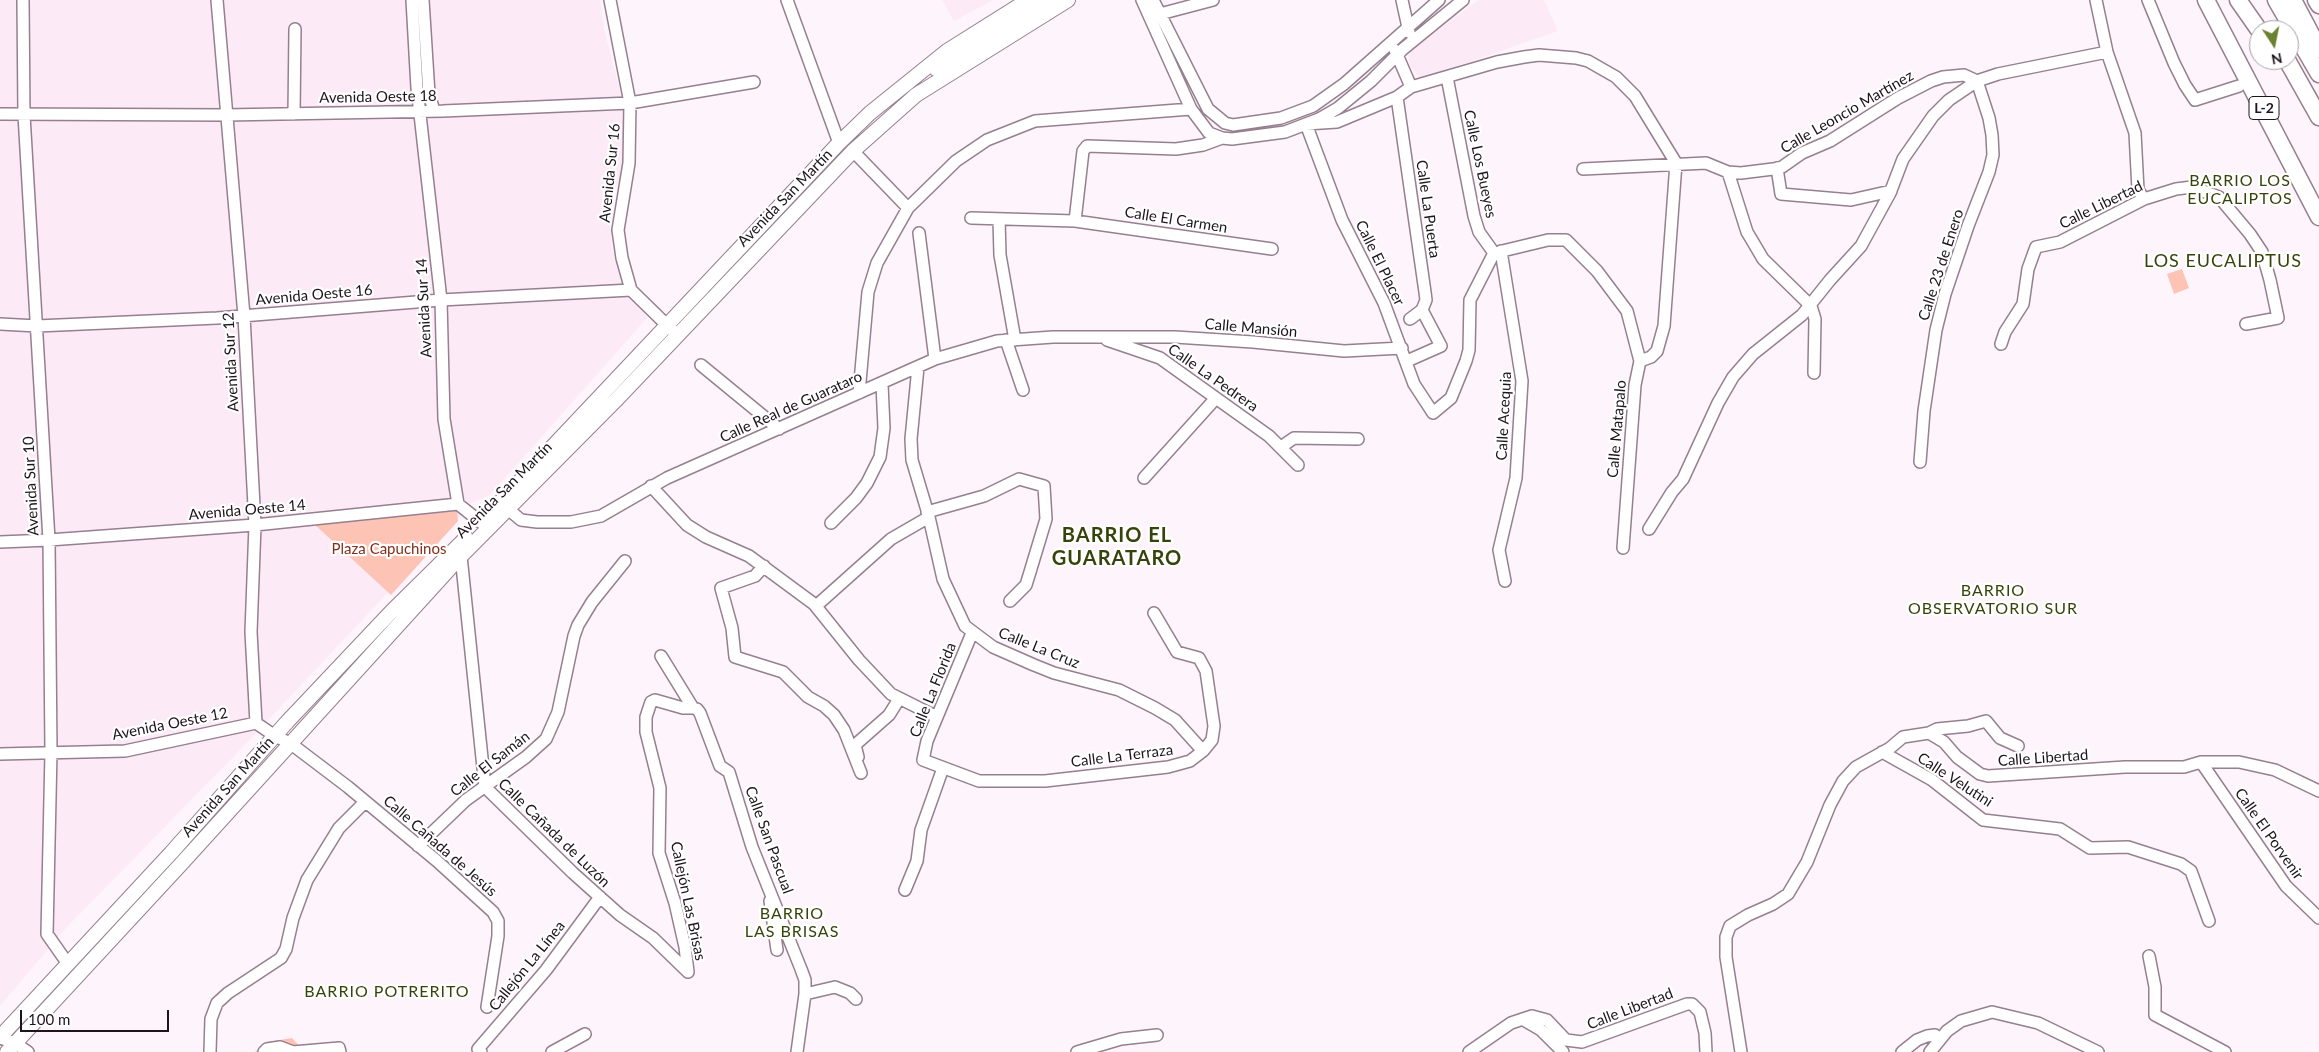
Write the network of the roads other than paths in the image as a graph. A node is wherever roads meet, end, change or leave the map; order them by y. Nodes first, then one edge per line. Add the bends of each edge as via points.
1 (23, 0) edge
2 (217, 0) edge
3 (412, 0) edge
4 (423, 0) edge
5 (610, 0) edge
6 (787, 0) edge
7 (1028, 0) edge
8 (1048, 0) edge
9 (1068, 0) edge
10 (1142, 0) edge
11 (1153, 0) edge
12 (1213, 0) edge
13 (1402, 0) edge
14 (1439, 0) edge
15 (1463, 0) edge
16 (2096, 0) edge
17 (2148, 0) edge
18 (2206, 0) edge
19 (2238, 0) edge
20 (2252, 0) edge
21 (2276, 0) edge
22 (2293, 0) edge
23 (2316, 0) edge
24 (2319, 5) edge
25 (1160, 14) junction
26 (2252, 20) edge
27 (2263, 20) edge
28 (1407, 26) junction
29 (295, 29) dead end
30 (1392, 41) junction
31 (1412, 41) junction
32 (2319, 49) edge
33 (2107, 52) junction
34 (1396, 55) junction
35 (956, 57) junction
36 (2287, 70) edge
37 (2293, 70) edge
38 (2319, 74) edge
39 (1447, 77) junction
40 (1977, 81) junction
41 (754, 82) dead end
42 (2239, 86) dead end
43 (1411, 87) junction
44 (894, 94) junction
45 (916, 95) junction
46 (1397, 97) junction
47 (2311, 102) junction
48 (630, 103) junction
49 (1191, 109) junction
50 (422, 110) junction
51 (434, 111) junction
52 (0, 114) edge
53 (294, 114) junction
54 (24, 115) junction
55 (226, 115) junction
56 (2319, 116) edge
57 (1306, 124) junction
58 (1222, 138) junction
59 (838, 143) junction
60 (852, 151) junction
61 (1676, 163) junction
62 (1777, 168) junction
63 (1583, 169) dead end
64 (1728, 172) junction
65 (1891, 190) junction
66 (2144, 199) junction
67 (908, 208) junction
68 (2319, 217) edge
69 (971, 218) dead end
70 (999, 219) junction
71 (1075, 220) junction
72 (919, 233) dead end
73 (1272, 249) dead end
74 (1498, 252) junction
75 (631, 290) junction
76 (441, 300) junction
77 (1811, 306) junction
78 (1422, 310) junction
79 (244, 316) junction
80 (1410, 319) dead end
81 (0, 324) edge
82 (2246, 324) dead end
83 (666, 325) junction
84 (36, 326) junction
85 (678, 335) junction
86 (1098, 337) junction
87 (1010, 340) junction
88 (2001, 344) dead end
89 (1402, 348) junction
90 (935, 359) junction
91 (1640, 361) junction
92 (1407, 362) junction
93 (701, 365) dead end
94 (918, 367) junction
95 (1814, 373) dead end
96 (882, 384) junction
97 (1023, 390) dead end
98 (859, 393) junction
99 (1216, 398) junction
100 (779, 428) junction
101 (1358, 439) dead end
102 (1280, 447) junction
103 (1920, 462) dead end
104 (1298, 465) dead end
105 (1144, 478) dead end
106 (652, 486) junction
107 (458, 504) junction
108 (508, 508) junction
109 (928, 514) junction
110 (831, 523) dead end
111 (485, 525) junction
112 (255, 526) junction
113 (1648, 529) dead end
114 (49, 540) junction
115 (0, 542) edge
116 (1623, 548) dead end
117 (461, 556) junction
118 (624, 561) dead end
119 (764, 566) junction
120 (1505, 581) dead end
121 (1010, 601) dead end
122 (816, 606) junction
123 (1154, 613) dead end
124 (972, 633) junction
125 (661, 656) dead end
126 (899, 699) junction
127 (693, 708) junction
128 (937, 717) junction
129 (256, 723) junction
130 (1929, 733) junction
131 (275, 736) junction
132 (290, 743) junction
133 (2018, 746) dead end
134 (1203, 751) junction
135 (52, 752) junction
136 (1882, 752) junction
137 (0, 754) edge
138 (924, 760) joint
139 (2201, 762) junction
140 (943, 768) junction
141 (485, 787) junction
142 (2319, 791) edge
143 (365, 802) junction
144 (418, 846) junction
145 (769, 889) junction
146 (905, 890) dead end
147 (600, 897) junction
148 (2319, 918) edge
149 (2208, 921) dead end
150 (778, 950) dead end
151 (2149, 956) dead end
152 (68, 964) junction
153 (688, 972) joint
154 (806, 994) junction
155 (856, 999) dead end
156 (487, 1007) dead end
157 (1522, 1019) junction
158 (585, 1034) dead end
159 (1157, 1036) dead end
160 (0, 1038) edge
161 (1940, 1039) junction
162 (11, 1048) edge
163 (1482, 1048) edge
164 (340, 1050) edge
165 (28, 1052) edge
166 (210, 1052) edge
167 (264, 1052) edge
168 (293, 1052) edge
169 (482, 1052) edge
170 (552, 1052) edge
171 (797, 1052) edge
172 (1077, 1052) edge
173 (1469, 1052) edge
174 (1563, 1052) edge
175 (1706, 1052) edge
176 (1741, 1052) edge
177 (1902, 1052) edge
178 (1930, 1052) edge
179 (2098, 1052) edge
180 (2225, 1052) edge

1 - 54 street, Avenida Sur 10
2 - 55 street, Avenida Sur 12
3 - 50 street, Avenida Sur 14
4 - 51 street via 429,94
5 - 48 street, Avenida Sur 16
6 - 59 street
7 - 44 main road, Avenida San Martín via 947,51
8 - 35 main road
9 - 45 main road, Avenida San Martín
10 - 49 street
11 - 25 street
12 - 25 street
13 - 28 street
14 - 28 street
15 - 31 street
16 - 33 street
17 - 42 street via 2174,63 2195,100
18 - 68 highway, L-2
19 - 26 highway
20 - 27 highway
21 - 38 highway
22 - 32 highway
23 - 24 highway
25 - 30 street via 1208,109 1225,124 1233,125 1281,118 1313,106 1344,84
28 - 30 street
28 - 31 street
29 - 53 street
30 - 34 street
31 - 34 street
33 - 40 street
33 - 66 street via 2135,133 2138,190
34 - 43 street
34 - 57 street via 1338,108
35 - 44 main road
35 - 45 main road
36 - 47 highway
37 - 47 highway
39 - 43 street
39 - 61 street via 1497,62 1539,55 1588,61 1616,77 1630,90
39 - 74 street, Calle Los Bueyes via 1474,216 1479,232
40 - 62 street, Calle Leoncio Martínez via 1964,75 1931,81
40 - 65 street via 1949,100 1933,116 1903,159
40 - 103 street, Calle 23 de Enero via 1991,126 1993,155 1936,330
41 - 48 street, Avenida Oeste 18
43 - 46 street
44 - 59 main road, Avenida San Martín
45 - 60 main road, Avenida San Martín
46 - 57 street via 1355,117
46 - 78 street, Calle La Puerta via 1426,300
47 - 56 highway
48 - 51 street, Avenida Oeste 18
48 - 75 street, Avenida Sur 16 via 629,163 618,230
49 - 58 street via 1209,133
49 - 67 street via 1034,121 971,150
50 - 51 street, Avenida Oeste 18
50 - 53 street, Avenida Oeste 18
50 - 76 street, Avenida Sur 14
52 - 54 street, Avenida Oeste 18
53 - 55 street, Avenida Oeste 18
54 - 55 street, Avenida Oeste 18
54 - 84 street, Avenida Sur 10
55 - 79 street, Avenida Sur 12
57 - 58 street via 1260,137
57 - 89 street, Calle El Placer via 1342,220 1384,303
58 - 71 street via 1203,146 1176,149 1087,146 1083,151
59 - 83 main road, Avenida San Martín
60 - 67 street
60 - 85 main road, Avenida San Martín
61 - 63 street, Calle Leoncio Martínez
61 - 64 street, Calle Leoncio Martínez via 1706,163
61 - 91 street via 1664,326 1657,351
62 - 64 street, Calle Leoncio Martínez
62 - 65 street via 1781,194 1851,200
64 - 77 street via 1753,242 1764,259
65 - 77 street via 1861,246
66 - 82 street, Calle Libertad via 2192,187 2219,197 2250,234 2262,252 2278,318
66 - 88 street, Calle Libertad via 2060,242 2036,247 2028,269 2023,304
67 - 98 street via 871,278
69 - 70 street, Calle El Carmen
70 - 71 street, Calle El Carmen
70 - 87 street
71 - 73 street, Calle El Carmen
72 - 90 street
74 - 91 street via 1548,240 1566,240 1587,260 1628,311
74 - 92 street, Calle El Placer via 1470,300 1466,361 1450,398 1432,413 1414,384
74 - 120 street, Calle Acequia via 1522,381 1516,478 1499,550
75 - 76 street, Avenida Oeste 16
75 - 83 street
76 - 79 street, Avenida Oeste 16
76 - 107 street, Avenida Sur 14 via 444,419
77 - 95 street via 1816,330
77 - 113 street via 1754,354 1733,377 1683,479
78 - 80 street
78 - 92 street via 1441,346
79 - 84 street, Avenida Oeste 16
79 - 112 street, Avenida Sur 12
81 - 84 street, Avenida Oeste 16
83 - 85 street
83 - 111 main road, Avenida San Martín
84 - 114 street, Avenida Sur 10
85 - 108 main road, Avenida San Martín
86 - 87 street, Calle Real de Guarataro
86 - 89 street, Calle Mansión via 1212,338 1344,351
86 - 99 street, Calle La Pedrera via 1160,358
87 - 90 street, Calle Real de Guarataro
87 - 97 street
89 - 92 street, Calle El Placer
90 - 94 street, Calle Real de Guarataro
91 - 116 street, Calle Matapalo via 1635,385
93 - 100 street
94 - 96 street, Calle Real de Guarataro
94 - 109 street, Calle La Cruz via 911,451
96 - 98 street, Calle Real de Guarataro
96 - 110 street via 884,428 880,458 856,498
98 - 100 street, Calle Real de Guarataro
99 - 102 street, Calle La Pedrera
99 - 105 street
100 - 106 street, Calle Real de Guarataro
101 - 102 street via 1294,438
102 - 104 street, Calle La Pedrera
106 - 108 street, Calle Real de Guarataro via 601,516 570,522 521,520
106 - 119 street via 687,525
107 - 111 street
107 - 112 street, Avenida Oeste 14
108 - 111 main road, Avenida San Martín
109 - 121 street via 984,496 1019,479 1044,486 1046,519 1028,579 1024,588
109 - 122 street via 891,539
109 - 124 street, Calle La Cruz via 947,591
111 - 117 main road, Avenida San Martín
111 - 131 main road, Avenida San Martín via 391,612
112 - 114 street, Avenida Oeste 14
112 - 129 street, Avenida Sur 12 via 251,632
114 - 115 street, Avenida Oeste 14
114 - 135 street, Avenida Sur 10
117 - 132 main road, Avenida San Martín
117 - 141 street, Calle Cañada de Luzón
118 - 141 street, Calle El Samán via 578,625 558,712 546,739
119 - 122 street
119 - 126 street via 755,576 721,588 732,628 735,657 784,672 808,697 824,706 839,722 860,769 856,746 889,714
122 - 126 street via 882,686
123 - 134 street via 1177,652 1199,658 1209,680 1214,734
124 - 128 street, Calle La Florida
124 - 134 street, Calle La Cruz via 993,647 1047,671 1119,690 1142,701 1175,720
125 - 127 street, Calle San Pascual
126 - 128 street
127 - 145 street, Calle San Pascual via 700,713 720,766 729,772 747,834
127 - 153 street, Callejón Las Brisas via 655,700 651,702 646,716 646,732 660,788 659,852 675,903
128 - 138 street, Calle La Florida via 927,741
129 - 131 street, Calle Cañada de Jesús
129 - 135 street, Avenida Oeste 12 via 125,751
130 - 133 street via 1986,721 2000,738
130 - 136 street via 1903,737
130 - 139 street, Calle Libertad via 1980,774 1988,776 2125,767 2184,767
131 - 132 street, Calle Cañada de Jesús
131 - 152 main road, Avenida San Martín
132 - 143 street, Calle Cañada de Jesús
132 - 162 main road, Avenida San Martín
134 - 140 street, Calle La Terraza via 1190,761 1168,767 1045,781 979,781
135 - 137 street, Avenida Oeste 12
135 - 152 street, Avenida Sur 10 via 47,934
136 - 149 street, Calle Velutini via 1932,780 1983,820 2060,829 2090,848 2128,847 2181,864 2191,871
136 - 176 street via 1856,766 1843,781 1788,894 1730,926 1726,937 1726,957
138 - 140 street, Calle La Terraza
139 - 142 street, Calle Libertad via 2238,762 2268,769
139 - 148 street, Calle El Porvenir via 2286,886
140 - 146 street via 921,830 917,861
141 - 144 street, Calle El Samán via 466,800
141 - 147 street, Calle Cañada de Luzón
143 - 144 street, Calle Cañada de Jesús
143 - 166 street via 339,828 307,880 281,958 217,1003 211,1019
144 - 156 street, Calle Cañada de Jesús via 498,920 498,944
145 - 150 street
145 - 154 street, Calle San Pascual via 805,980
147 - 153 street, Calle Cañada de Luzón via 654,938
147 - 169 street, Callejón La Línea via 546,970 478,1049
151 - 180 street via 2155,987 2155,1015
152 - 160 main road, Avenida San Martín
154 - 155 street via 835,986
154 - 171 street, Calle San Pascual
157 - 163 street via 1507,1025
157 - 174 street via 1541,1030
157 - 175 street, Calle Libertad via 1542,1018 1566,1040 1582,1042 1675,1007 1692,1004 1703,1021
158 - 170 street
159 - 172 street via 1121,1039
160 - 162 street
161 - 177 street via 1935,1035 1927,1036
161 - 178 street
161 - 179 street via 1961,1021 1992,1012 2038,1023
162 - 165 street
163 - 173 street
164 - 168 street
167 - 168 street via 274,1047

